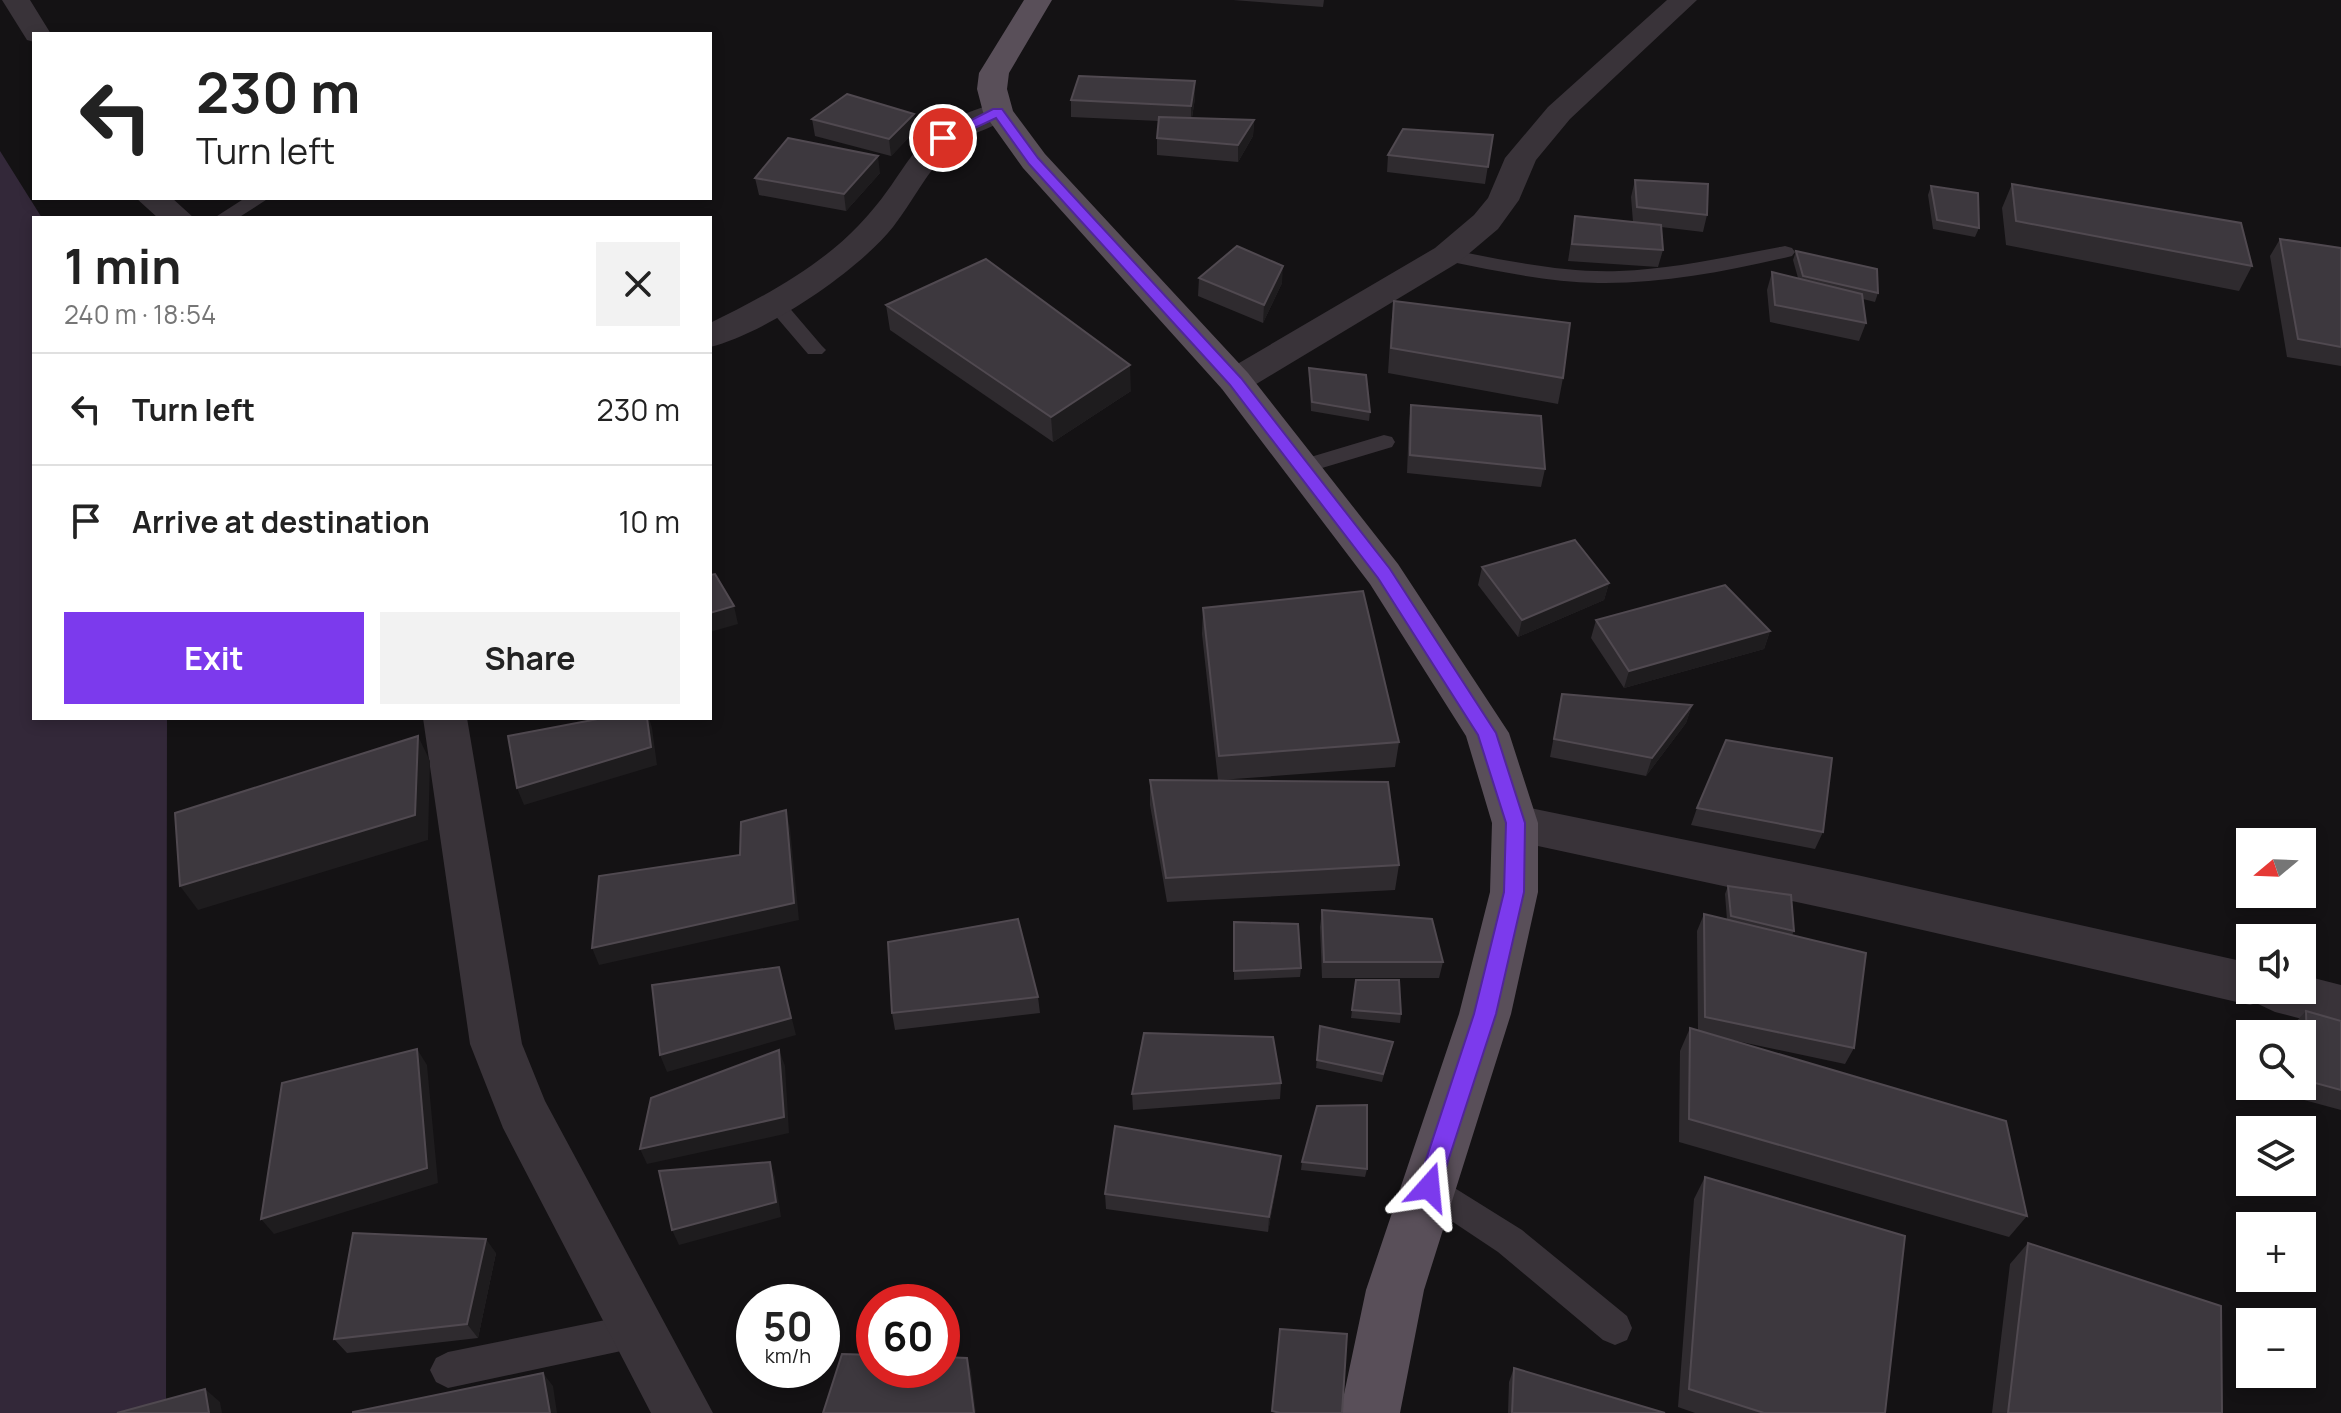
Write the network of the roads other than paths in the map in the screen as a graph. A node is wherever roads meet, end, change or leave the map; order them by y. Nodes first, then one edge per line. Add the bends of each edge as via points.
1 (16, 0) edge
2 (1038, 0) edge
3 (1683, 0) edge
4 (36, 32) edge
5 (998, 112) junction
6 (155, 200) edge
7 (256, 200) edge
8 (175, 216) edge
9 (228, 216) edge
10 (1785, 252) dead end
11 (1447, 255) junction
12 (774, 302) junction
13 (712, 335) edge
14 (815, 350) dead end
15 (1235, 381) junction
16 (1384, 442) dead end
17 (1302, 467) junction
18 (445, 720) edge
19 (1515, 823) junction
20 (2236, 981) edge
21 (2316, 1001) edge
22 (2341, 1007) edge
23 (1429, 1187) junction
24 (1615, 1328) dead end
25 (640, 1330) junction
26 (448, 1370) dead end
27 (683, 1413) edge
28 (1370, 1413) edge

1 - 4 street
2 - 5 main road via 994,73
3 - 11 street via 1559,113 1521,158 1503,200 1486,222
5 - 12 street via 943,138 871,232
5 - 15 main road via 1034,161
6 - 8 street
7 - 9 lane
10 - 11 lane via 1615,277 1519,269
11 - 15 street
12 - 13 street
12 - 14 lane
15 - 17 main road
16 - 17 lane
17 - 19 main road via 1384,574 1487,733
18 - 25 street via 496,1044 522,1111
19 - 20 street
19 - 23 main road via 1514,892 1485,1014
21 - 22 street
23 - 24 lane via 1510,1241
23 - 28 main road via 1395,1290
25 - 26 lane
25 - 27 street

